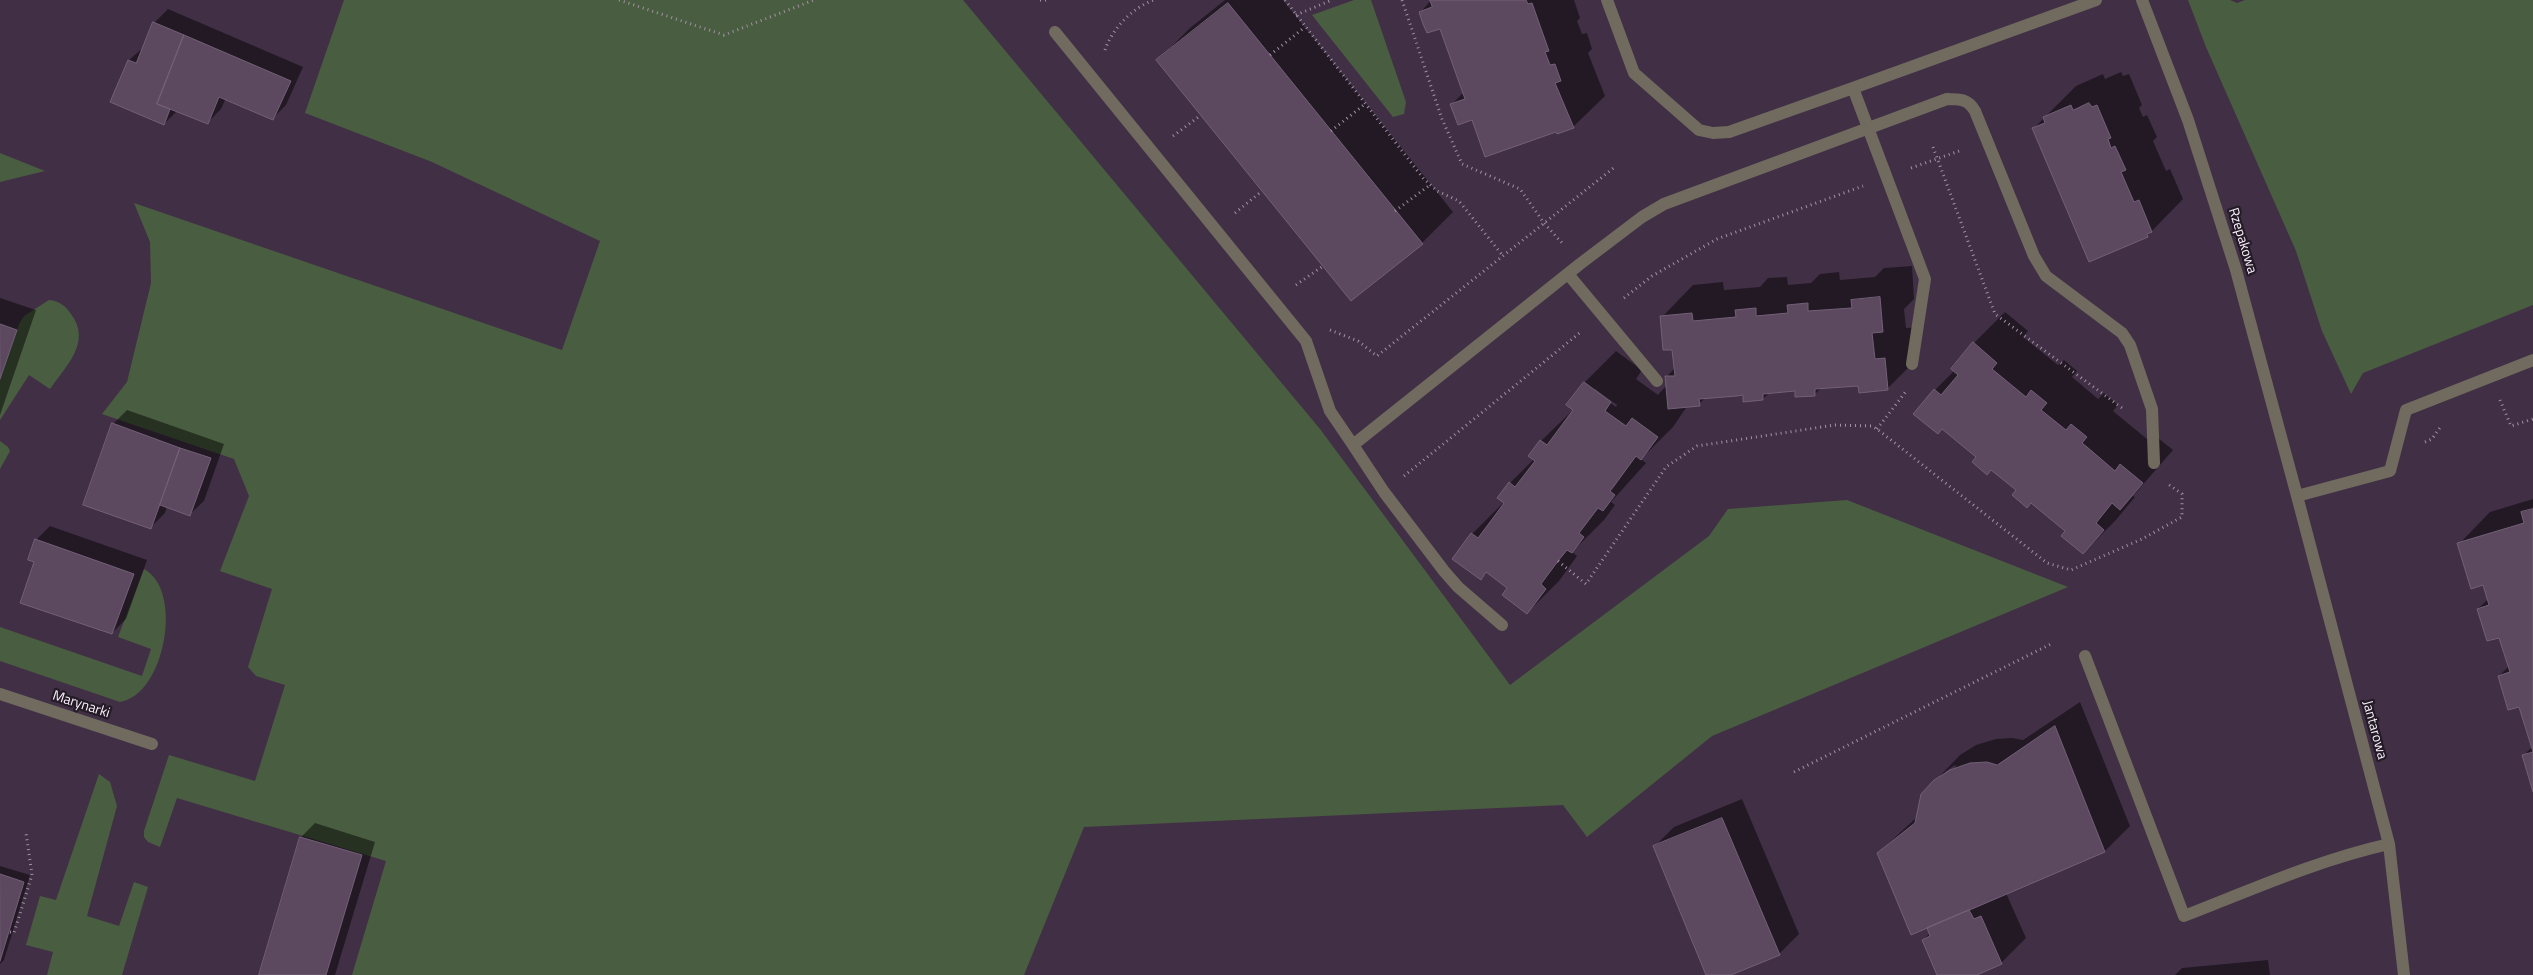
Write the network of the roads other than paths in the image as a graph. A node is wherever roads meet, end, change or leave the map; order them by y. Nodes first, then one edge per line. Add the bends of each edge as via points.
1 (1607, 0) edge
2 (2096, 0) edge
3 (2142, 0) edge
4 (1055, 32) dead end
5 (1853, 88) junction
6 (1869, 129) junction
7 (1568, 274) junction
8 (2533, 360) edge
9 (1912, 364) road end
10 (1657, 381) dead end
11 (1353, 445) junction
12 (2154, 463) road end
13 (2297, 496) junction
14 (1502, 625) dead end
15 (2085, 656) dead end
16 (0, 694) edge
17 (152, 744) dead end
18 (2389, 844) junction
19 (2404, 975) edge

1 - 5 street via 1634,73 1699,130 1729,132
2 - 5 street
3 - 13 street, Rzepakowa via 2188,120 2236,270
4 - 11 street via 1306,341 1330,410
5 - 6 street
6 - 7 street via 1664,204
6 - 9 street via 1925,279
6 - 12 street via 1947,99 1970,103 2039,267 2046,276 2122,333 2130,345 2152,408
7 - 10 street
7 - 11 street
8 - 13 street via 2406,410 2390,471
11 - 14 street via 1384,492 1458,587
13 - 18 street, Jantarowa
15 - 18 street via 2184,916 2293,873
16 - 17 street, Marynarki
18 - 19 street, Jantarowa

